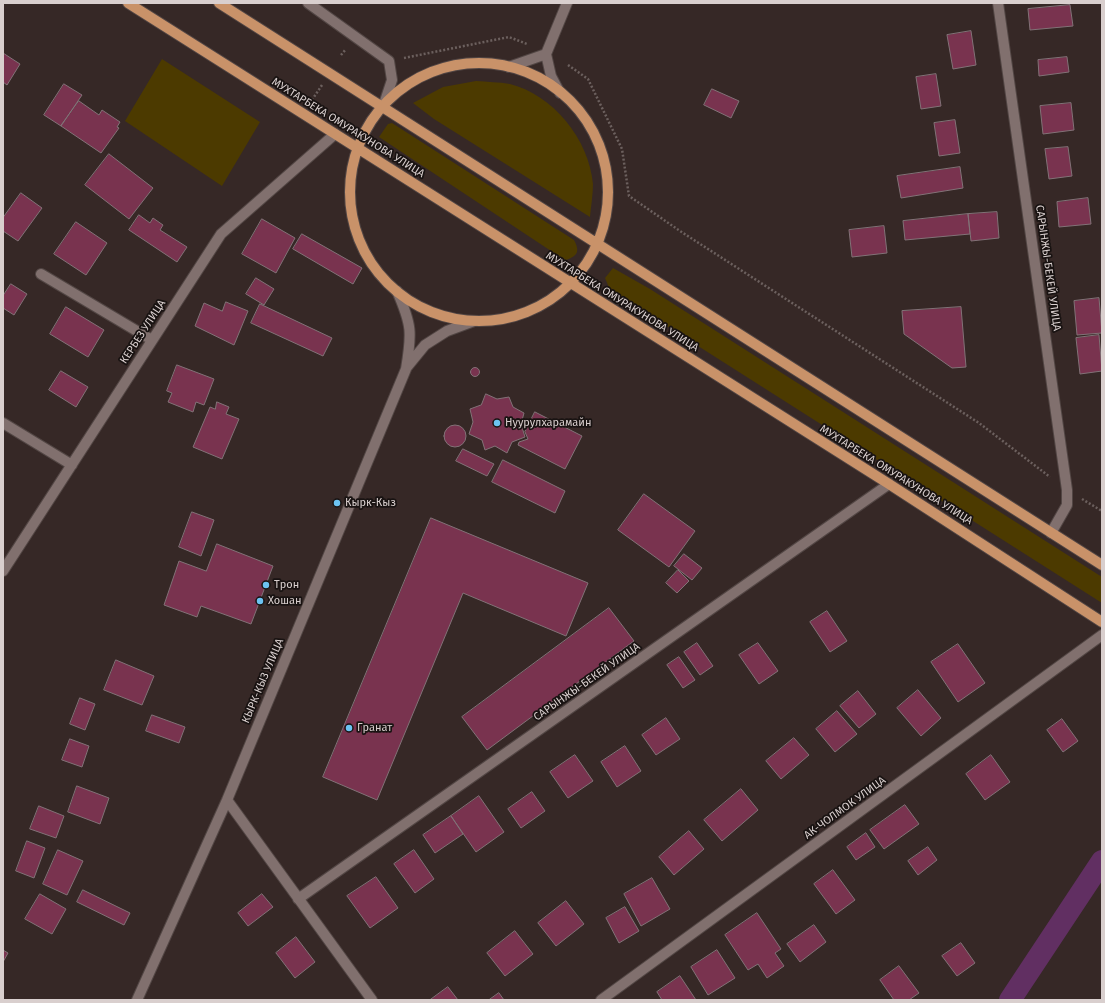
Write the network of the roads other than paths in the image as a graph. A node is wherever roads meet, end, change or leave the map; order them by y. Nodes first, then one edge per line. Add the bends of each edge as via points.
1 (128, 3) edge
2 (219, 3) edge
3 (308, 3) edge
4 (567, 3) edge
5 (998, 3) edge
6 (546, 54) junction
7 (509, 67) junction
8 (560, 93) junction
9 (383, 107) junction
10 (335, 134) junction
11 (358, 148) junction
12 (598, 245) junction
13 (41, 274) dead end
14 (570, 284) junction
15 (397, 291) junction
16 (474, 321) junction
17 (152, 340) junction
18 (406, 369) junction
19 (3, 423) edge
20 (72, 465) junction
21 (889, 484) junction
22 (1051, 533) junction
23 (1102, 565) edge
24 (3, 571) edge
25 (1102, 622) edge
26 (1102, 635) edge
27 (227, 800) junction
28 (298, 899) junction
29 (136, 1000) edge
30 (372, 1000) edge
31 (601, 1000) edge

1 - 10 main road, МУХТАРБЕКА ОМУРАКУНОВА УЛИЦА
2 - 9 main road
3 - 9 street via 388,61 392,80
4 - 6 street
5 - 22 street, САРЫНЖЫ-БЕКЕЙ УЛИЦА via 1067,490 1067,504
6 - 7 street
6 - 8 street via 551,76
7 - 8 main road via 531,74
7 - 9 main road via 463,64 440,69 419,78
8 - 12 main road via 573,103 588,123 600,146 606,170 609,196 606,221
9 - 11 main road via 368,126
9 - 12 main road
10 - 11 main road, МУХТАРБЕКА ОМУРАКУНОВА УЛИЦА
10 - 17 street, КЕРБЕЗ УЛИЦА via 220,234
11 - 14 main road, МУХТАРБЕКА ОМУРАКУНОВА УЛИЦА
11 - 15 main road via 350,196 353,220 372,264
12 - 14 main road via 586,266
12 - 22 main road
13 - 17 street
14 - 16 main road via 550,300 528,312 503,319
14 - 21 main road, МУХТАРБЕКА ОМУРАКУНОВА УЛИЦА
15 - 16 main road via 428,310 452,318
15 - 18 street, КЫРК-КЫЗ УЛИЦА via 408,316 411,339
16 - 18 street, КЫРК-КЫЗ УЛИЦА via 447,331 425,345
17 - 20 street, КЕРБЕЗ УЛИЦА
18 - 27 street, КЫРК-КЫЗ УЛИЦА
19 - 20 street
20 - 24 street, КЕРБЕЗ УЛИЦА
21 - 25 main road, МУХТАРБЕКА ОМУРАКУНОВА УЛИЦА
21 - 28 street, САРЫНЖЫ-БЕКЕЙ УЛИЦА
22 - 23 main road
26 - 31 street, АК-ЧОЛМОК УЛИЦА
27 - 28 street
27 - 29 street, КЫРК-КЫЗ УЛИЦА
28 - 30 street

